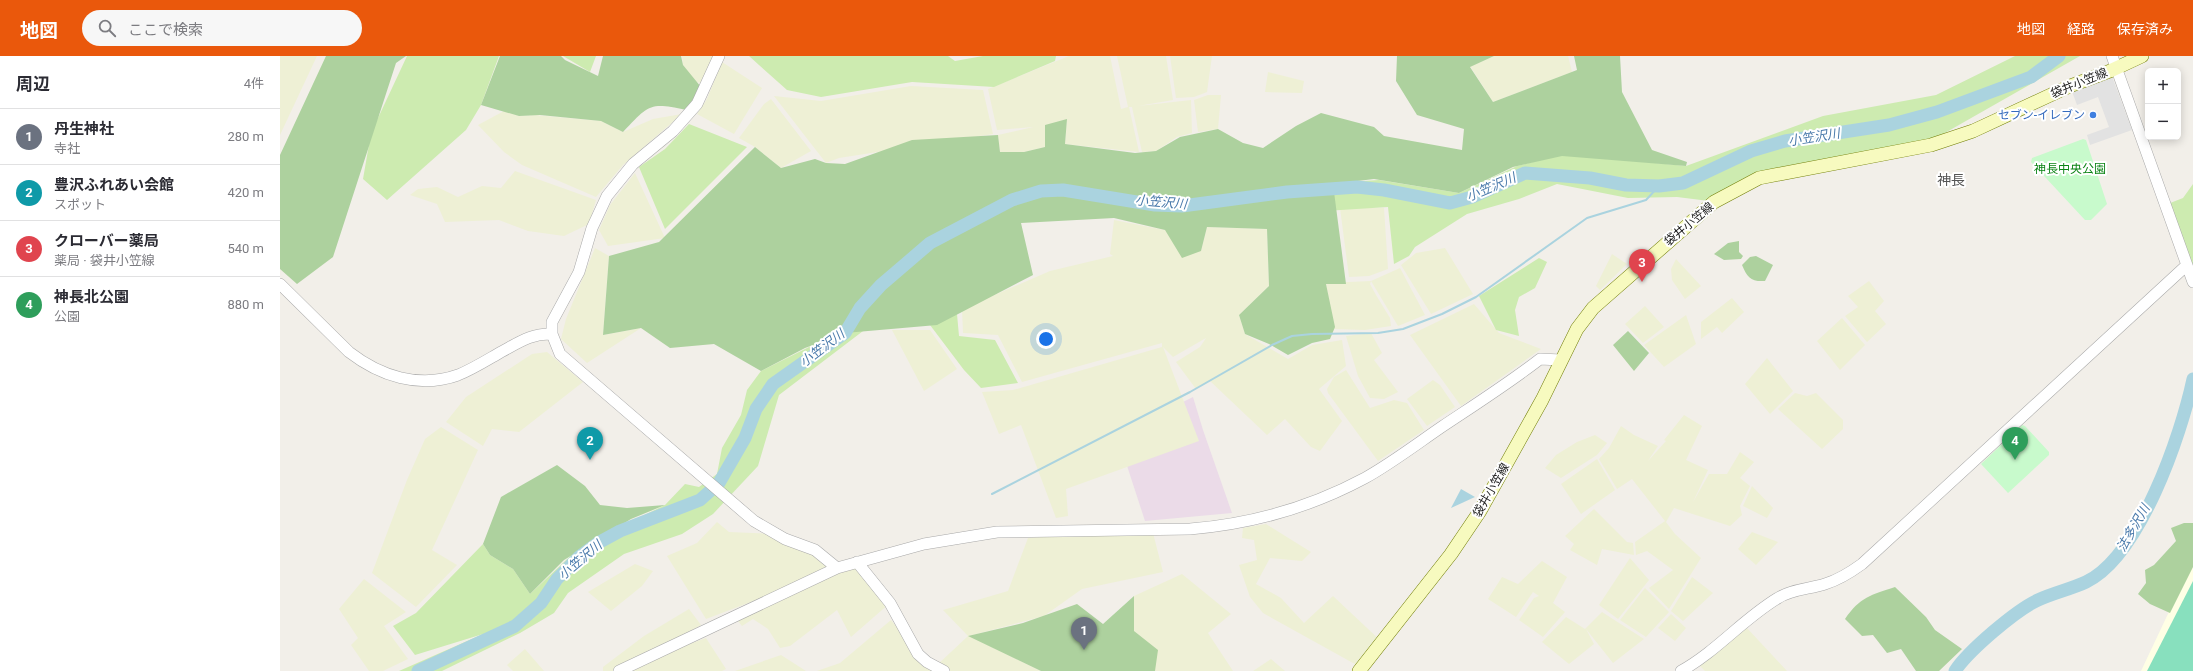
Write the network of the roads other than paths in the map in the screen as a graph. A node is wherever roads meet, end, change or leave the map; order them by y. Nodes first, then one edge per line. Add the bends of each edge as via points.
1 (719, 56) edge
2 (2142, 56) edge
3 (2114, 62) edge
4 (2187, 266) junction
5 (2193, 282) edge
6 (280, 284) edge
7 (552, 334) junction
8 (1561, 360) junction
9 (857, 562) junction
10 (836, 568) junction
11 (619, 671) edge
12 (944, 671) edge
13 (1360, 671) edge
14 (1681, 671) edge

1 - 7 street via 697,104 673,131 633,164 607,196 592,228 579,272 552,322
2 - 3 main road, 袋井小笠線
3 - 4 street
3 - 8 main road, 袋井小笠線 via 2070,86 1973,131 1931,145 1759,178 1734,191 1714,202 1593,308 1577,328
4 - 5 street
4 - 14 street via 1862,564 1850,573 1826,584 1779,597 1697,662
6 - 7 street via 361,361 387,375 412,380 456,376 531,336
7 - 10 street via 560,354 733,503 764,528 815,550
8 - 9 street via 1540,359 1516,378 1366,478 1306,504 1264,517 1237,524 1190,529 997,532 924,544
8 - 13 main road, 袋井小笠線 via 1542,400 1480,511 1451,554
9 - 10 street
9 - 12 street via 890,603 918,654 926,662
10 - 11 street

